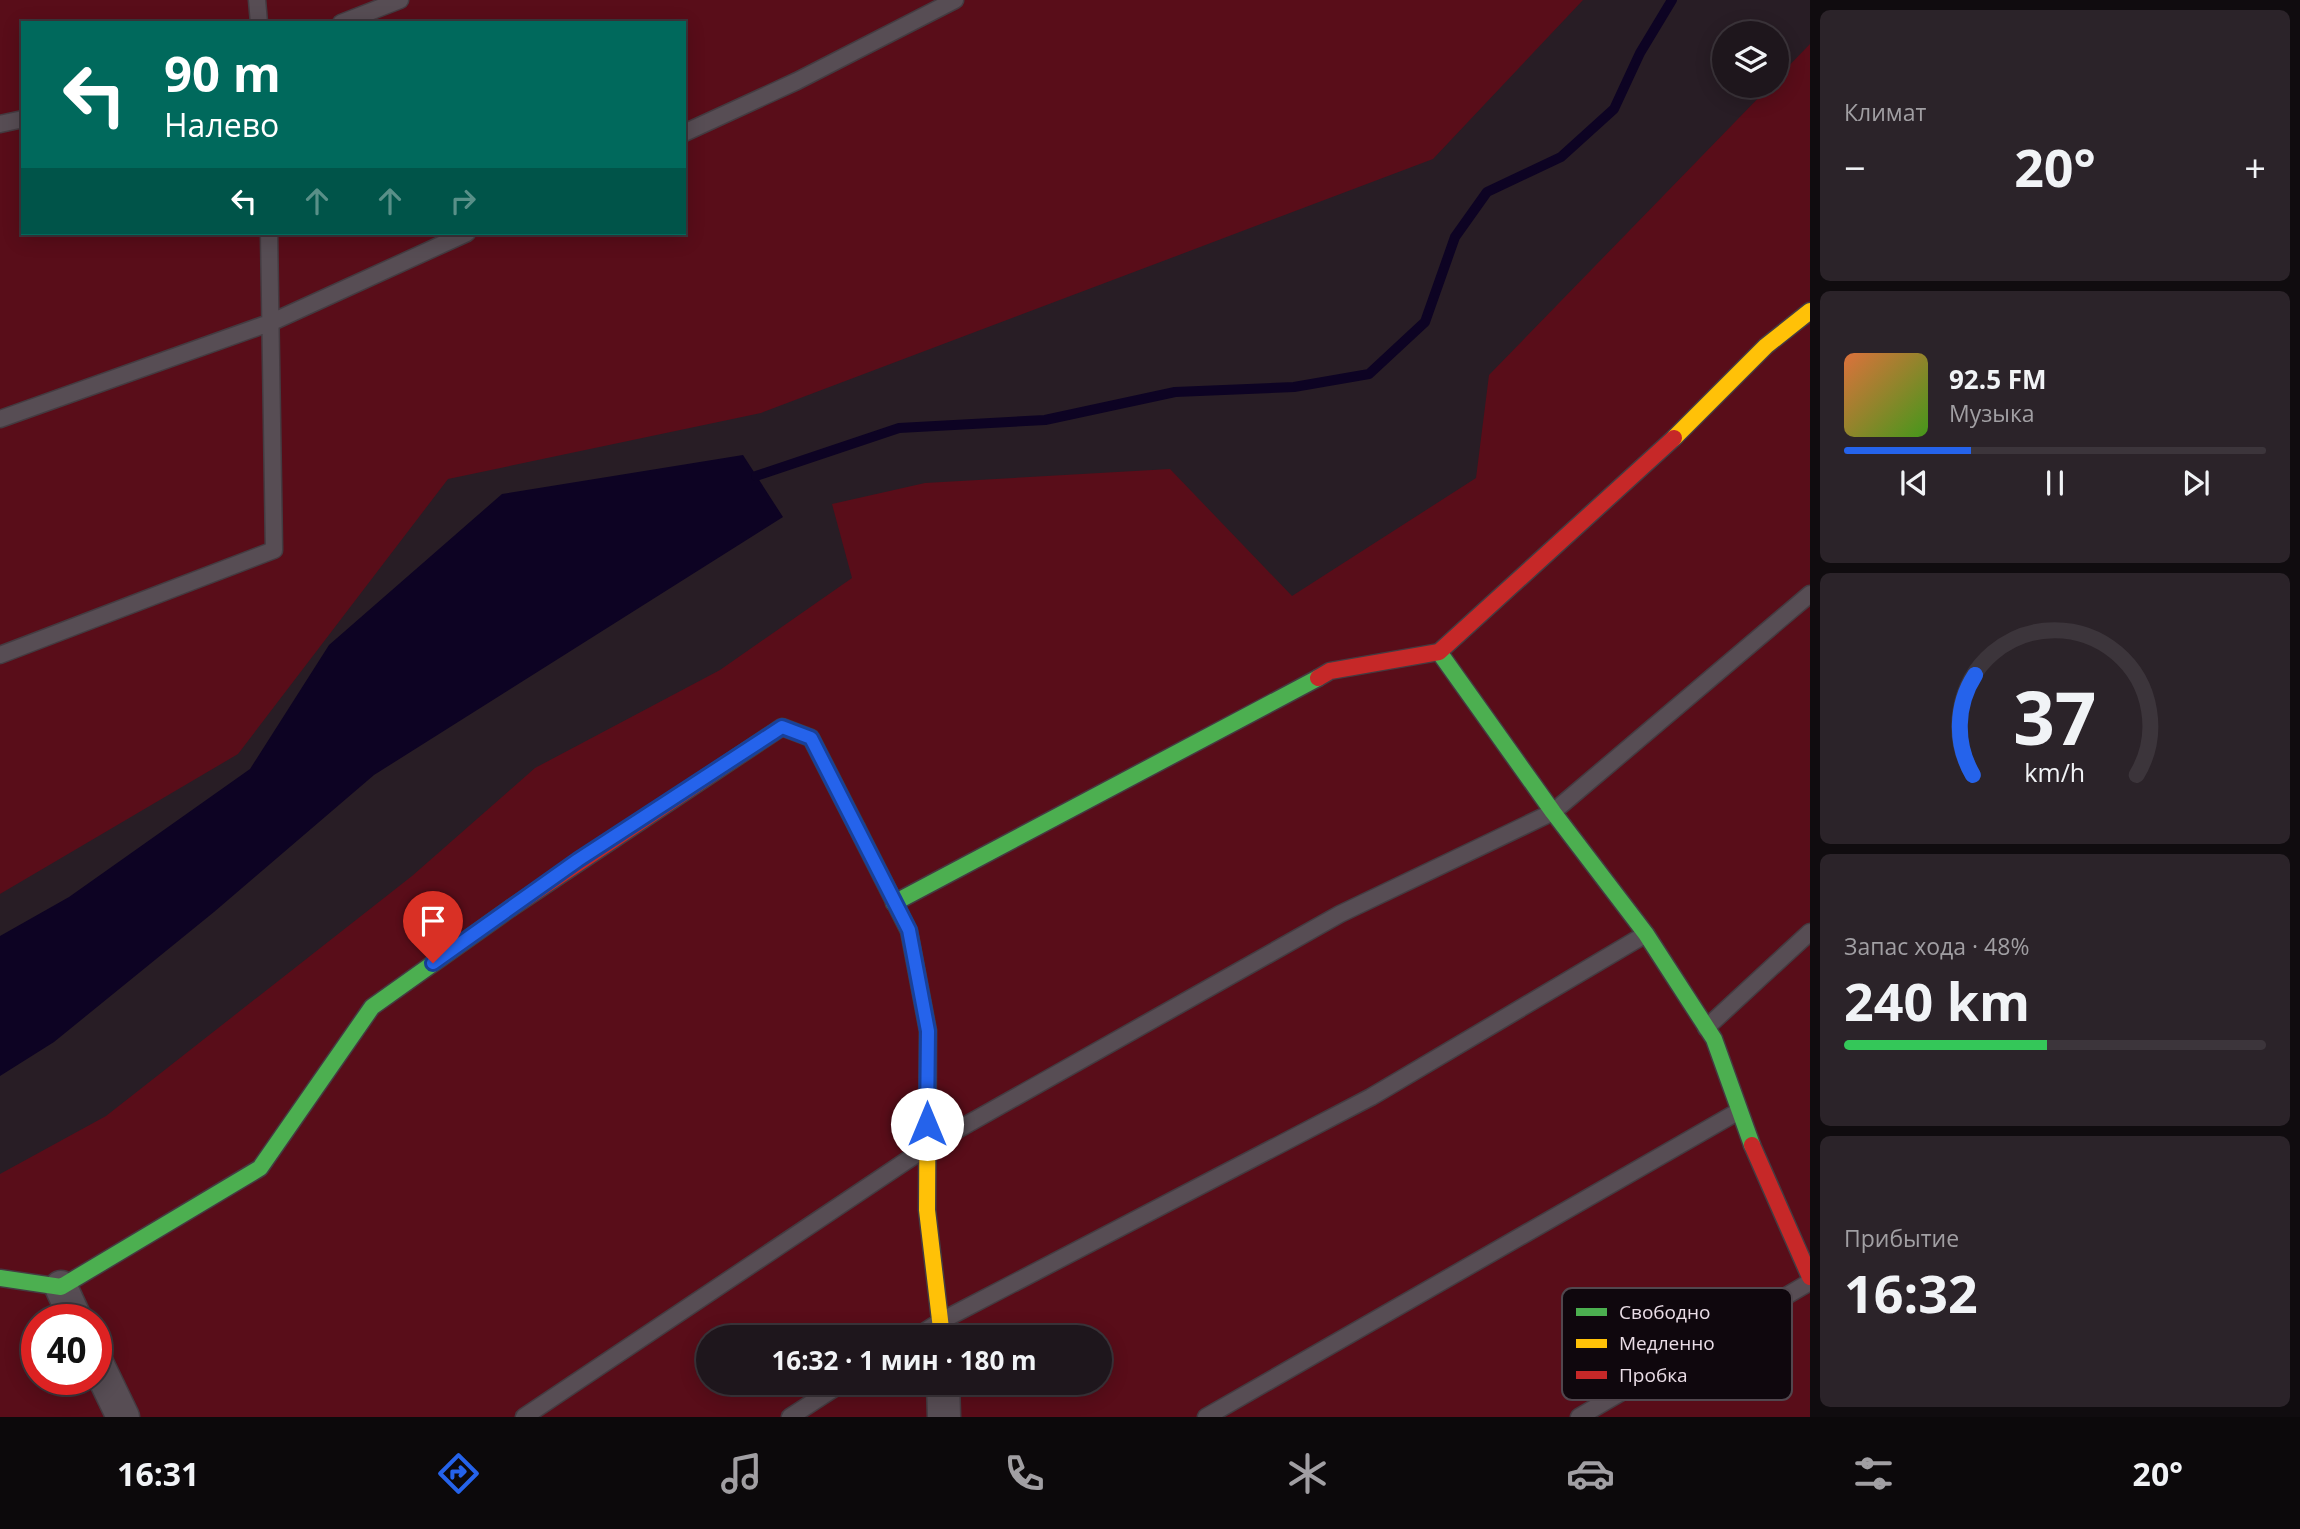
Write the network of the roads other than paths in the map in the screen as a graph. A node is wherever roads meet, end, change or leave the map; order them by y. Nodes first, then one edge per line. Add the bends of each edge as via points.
1 (257, 0) edge
2 (400, 0) edge
3 (955, 0) edge
4 (259, 21) edge
5 (346, 21) edge
6 (21, 119) edge
7 (0, 124) edge
8 (686, 132) edge
9 (269, 235) edge
10 (463, 235) edge
11 (1810, 311) edge
12 (272, 322) junction
13 (0, 419) edge
14 (1810, 594) edge
15 (1439, 652) junction
16 (0, 655) edge
17 (1553, 812) junction
18 (894, 903) junction
19 (1810, 932) edge
20 (1646, 934) junction
21 (1706, 1028) junction
22 (1739, 1111) junction
23 (927, 1147) junction
24 (0, 1278) edge
25 (1810, 1279) edge
26 (61, 1287) junction
27 (1792, 1290) edge
28 (69, 1304) edge
29 (941, 1325) edge
30 (949, 1325) edge
31 (112, 1394) edge
32 (824, 1395) edge
33 (943, 1395) edge
34 (1607, 1400) edge
35 (123, 1417) edge
36 (524, 1417) edge
37 (790, 1417) edge
38 (944, 1417) edge
39 (1206, 1417) edge
40 (1579, 1417) edge

1 - 4 lane
2 - 5 lane
3 - 8 lane
6 - 7 lane
9 - 12 lane
10 - 12 lane
11 - 15 street via 1766,346 1656,456
12 - 13 lane
12 - 16 lane via 274,550
14 - 17 lane
15 - 17 street
15 - 18 street via 1330,671
17 - 20 street
17 - 23 lane via 1340,914
18 - 23 street via 909,930 928,1031
18 - 26 street via 811,738 782,727 556,876 372,1007 260,1168
19 - 21 lane
20 - 21 street
20 - 30 lane via 1371,1097
21 - 22 street
22 - 25 street
22 - 39 lane
23 - 29 street via 927,1210
23 - 36 lane
24 - 26 street
25 - 27 lane
26 - 28 street
31 - 35 street
32 - 37 lane
33 - 38 street
34 - 40 lane

